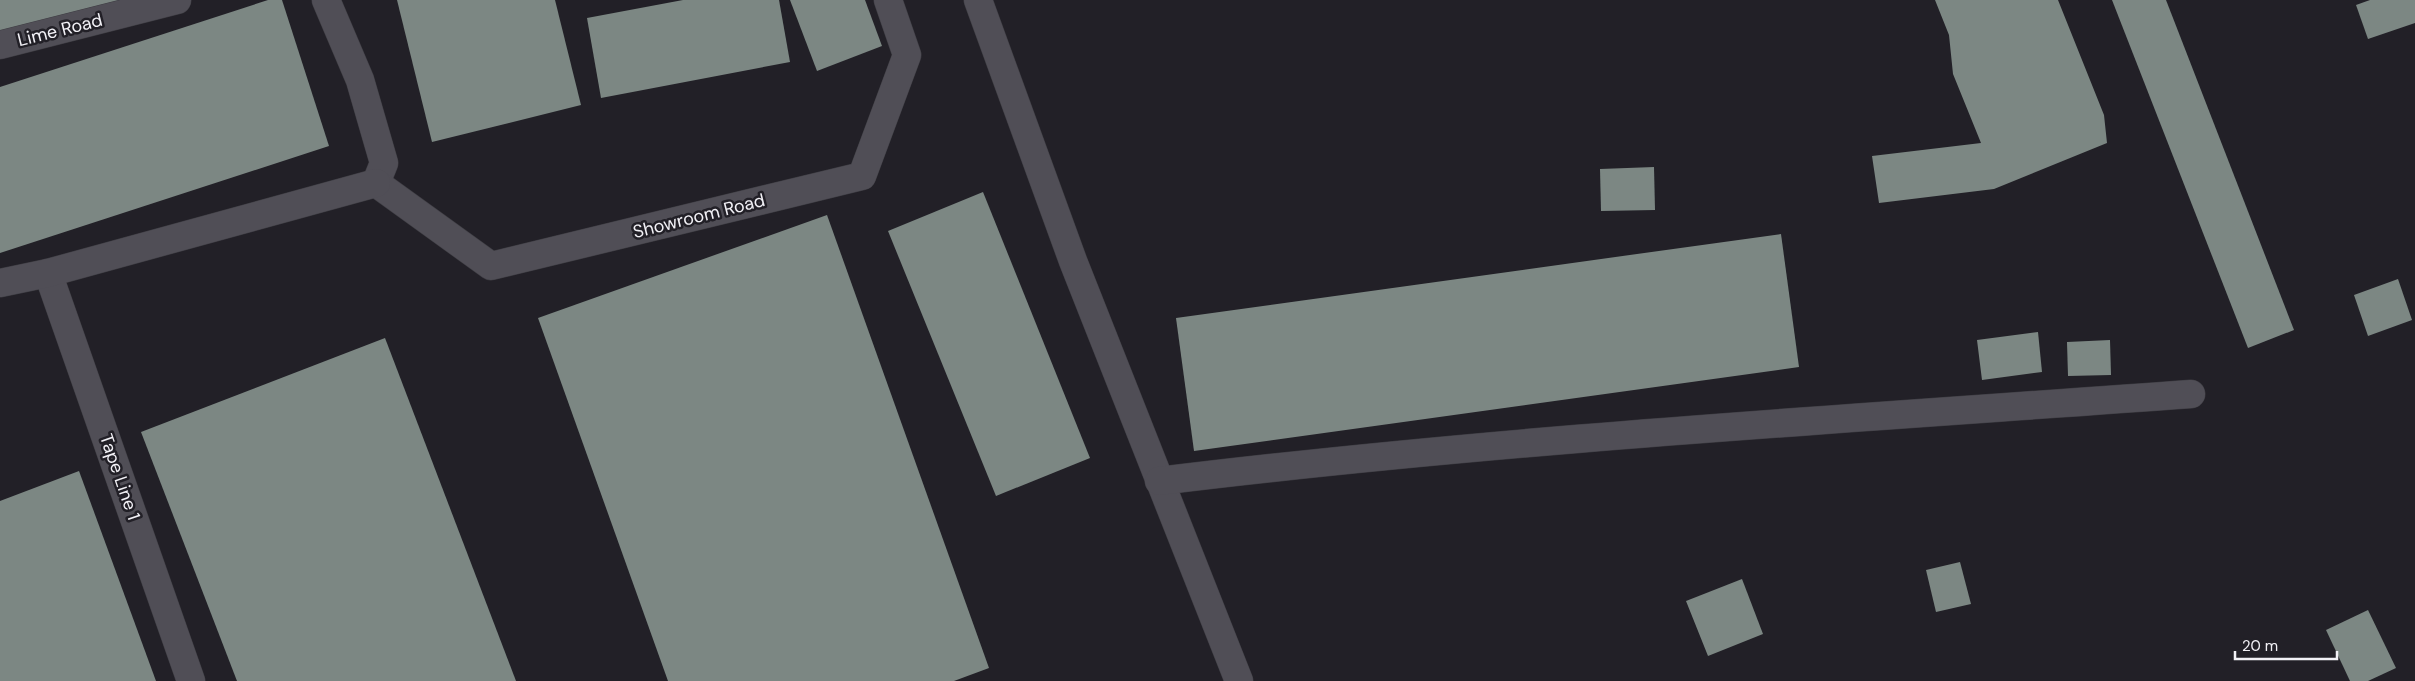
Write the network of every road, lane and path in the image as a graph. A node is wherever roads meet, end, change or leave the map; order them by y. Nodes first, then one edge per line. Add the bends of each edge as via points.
1 (177, 0) edge
2 (326, 0) edge
3 (888, 0) edge
4 (978, 0) edge
5 (0, 45) edge
6 (376, 183) junction
7 (48, 273) junction
8 (0, 282) edge
9 (2191, 394) dead end
10 (1159, 481) junction
11 (192, 681) edge
12 (1239, 681) edge

1 - 5 street, Lime Road
2 - 6 street via 360,80 384,163
3 - 6 street, Showroom Road via 907,55 862,176 491,266
4 - 10 street via 1073,261
6 - 7 street
7 - 8 street
7 - 11 street, Tape Line 1
9 - 10 street via 1619,435 1292,465
10 - 12 street

